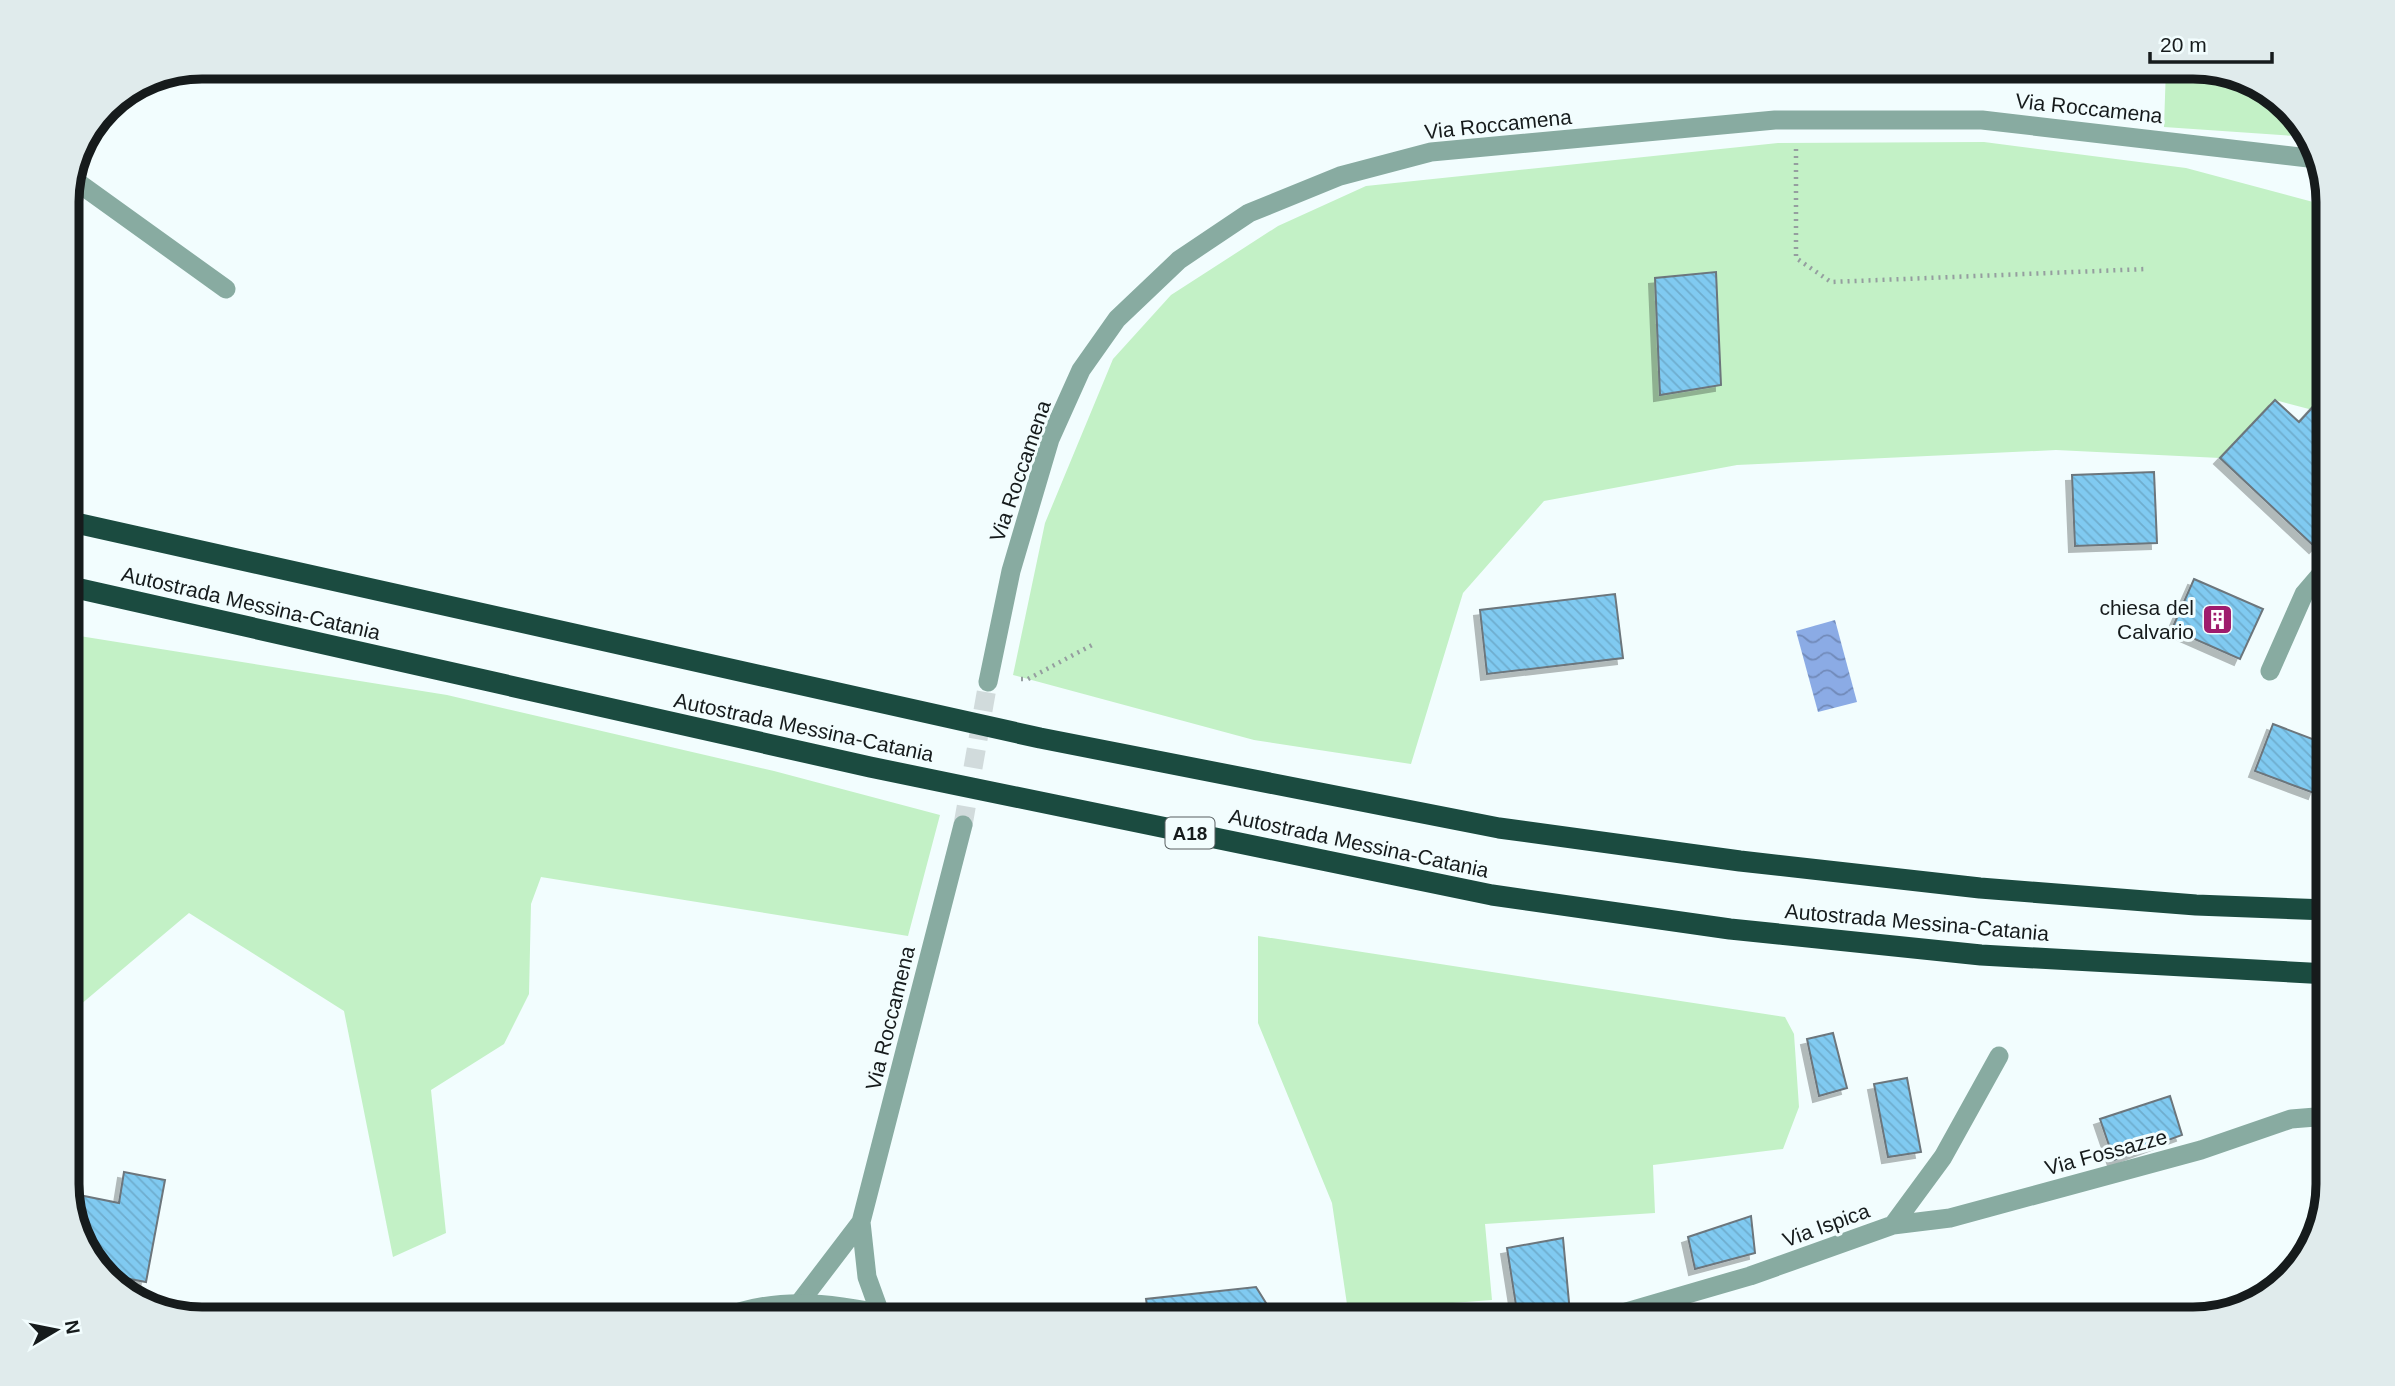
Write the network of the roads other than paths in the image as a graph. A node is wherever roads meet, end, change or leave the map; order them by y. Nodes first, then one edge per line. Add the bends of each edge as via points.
1 (2308, 158) edge
2 (80, 184) edge
3 (226, 289) dead end
4 (79, 524) edge
5 (2316, 580) edge
6 (79, 589) edge
7 (2270, 671) dead end
8 (988, 682) tunnel mouth
9 (963, 825) tunnel mouth
10 (2316, 910) edge
11 (2316, 973) edge
12 (1999, 1056) dead end
13 (2316, 1117) edge
14 (861, 1222) junction
15 (1893, 1224) junction
16 (800, 1303) junction
17 (767, 1307) edge
18 (832, 1307) edge
19 (878, 1307) edge
20 (1643, 1307) edge

1 - 8 street, Via Roccamena via 1982,120 1796,120 1431,152 1340,176 1249,213 1189,254 1117,319 1081,370 1051,439 1015,558
2 - 3 street
4 - 10 highway, Autostrada Messina-Catania via 1040,738 1499,828 1980,888
5 - 7 street via 2304,594
6 - 11 highway, Autostrada Messina-Catania / A18 via 870,767 1492,895 1730,929 1981,955
9 - 14 street, Via Roccamena
12 - 15 street, Via Ispica via 1943,1157
13 - 15 street, Via Fossazze via 2291,1119 2201,1150 1950,1218
14 - 16 street
14 - 19 street via 867,1277
15 - 20 street, Via Ispica via 1751,1276
16 - 17 street
16 - 18 street

